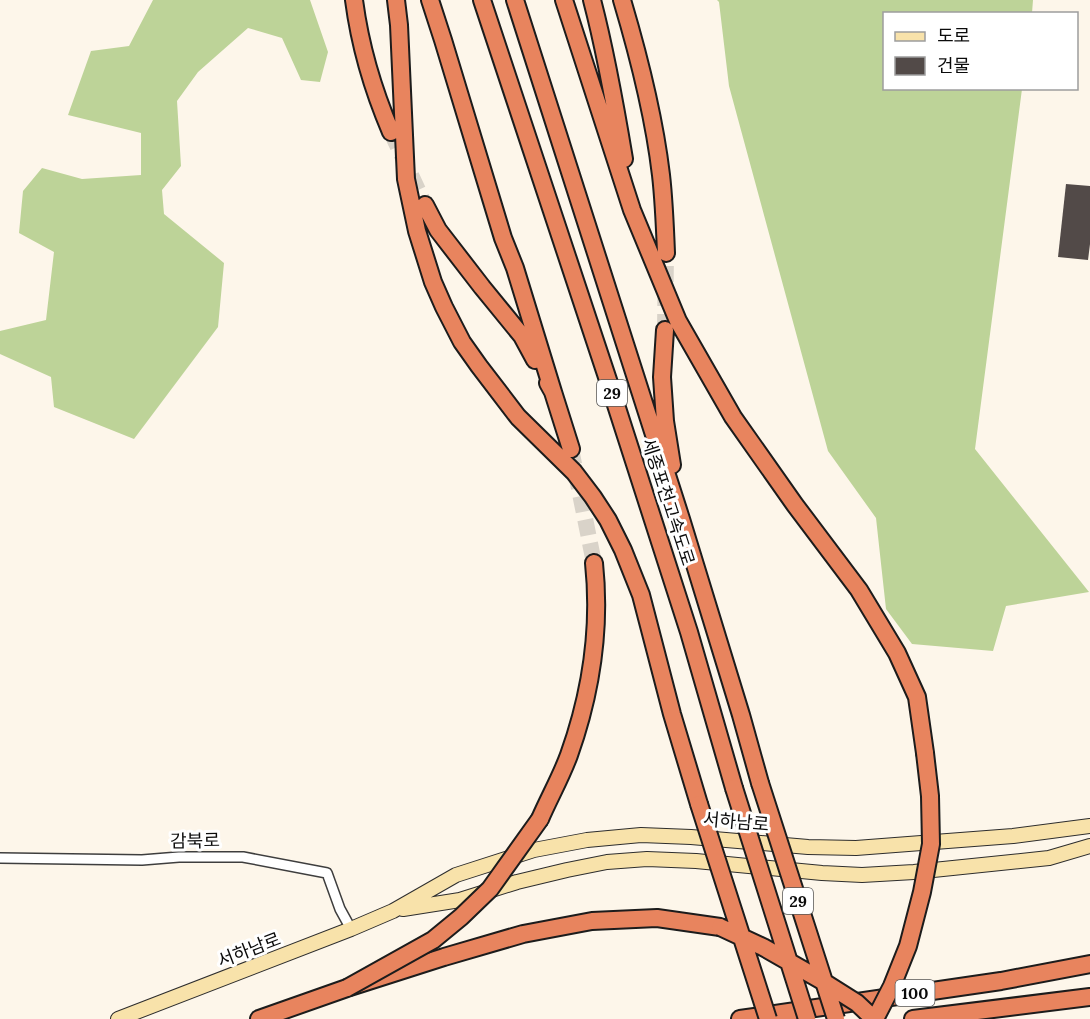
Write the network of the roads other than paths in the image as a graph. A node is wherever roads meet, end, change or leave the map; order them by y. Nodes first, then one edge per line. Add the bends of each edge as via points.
1 (354, 0) edge
2 (396, 0) edge
3 (430, 0) edge
4 (482, 0) edge
5 (515, 0) edge
6 (524, 0) edge
7 (564, 0) edge
8 (592, 0) edge
9 (622, 0) edge
10 (552, 113) junction
11 (391, 132) tunnel mouth
12 (425, 205) tunnel mouth
13 (632, 210) junction
14 (666, 253) tunnel mouth
15 (665, 330) tunnel mouth
16 (553, 392) junction
17 (571, 449) tunnel mouth
18 (681, 519) junction
19 (594, 563) tunnel mouth
20 (1090, 826) edge
21 (1090, 846) edge
22 (0, 858) edge
23 (393, 911) junction
24 (351, 929) junction
25 (1090, 964) edge
26 (347, 988) junction
27 (1090, 997) edge
28 (118, 1019) edge
29 (259, 1019) edge
30 (740, 1019) edge
31 (768, 1019) edge
32 (807, 1019) edge
33 (836, 1019) edge
34 (874, 1019) edge
35 (913, 1019) edge

1 - 11 highway via 364,57
2 - 31 highway, bridge via 406,179 433,282 462,342 479,366 518,417 574,472 608,520 623,550 641,595 672,714
3 - 16 highway
4 - 32 highway, 세종포천고속도로 / 29, bridge via 686,621
5 - 10 highway, 세종포천고속도로 / 29
6 - 10 highway
7 - 13 highway
8 - 13 highway via 614,94
9 - 14 highway via 654,129
10 - 18 highway, 세종포천고속도로 / 29
12 - 16 highway via 438,230 522,336
13 - 34 highway, bridge via 678,321 733,417 859,590 897,653 917,697 926,753 931,844 909,946
15 - 18 highway via 665,421
16 - 17 highway
18 - 33 highway, 세종포천고속도로 / 29, bridge
19 - 26 highway, bridge via 596,641 588,694 568,757 540,819 490,889 461,918 433,940
20 - 23 main road, 서하남로 via 856,848 641,835 587,840 534,850 456,875
21 - 23 main road, 서하남로 via 1049,858 862,875 696,861 607,862 516,882 460,900
22 - 24 street, 감북로 via 243,857 327,873
23 - 24 main road, 서하남로
24 - 28 main road, 서하남로
25 - 30 highway, 100
26 - 29 highway
26 - 34 highway, bridge via 523,934 592,921 657,918 720,927 763,947 856,1003
27 - 35 highway, 100

